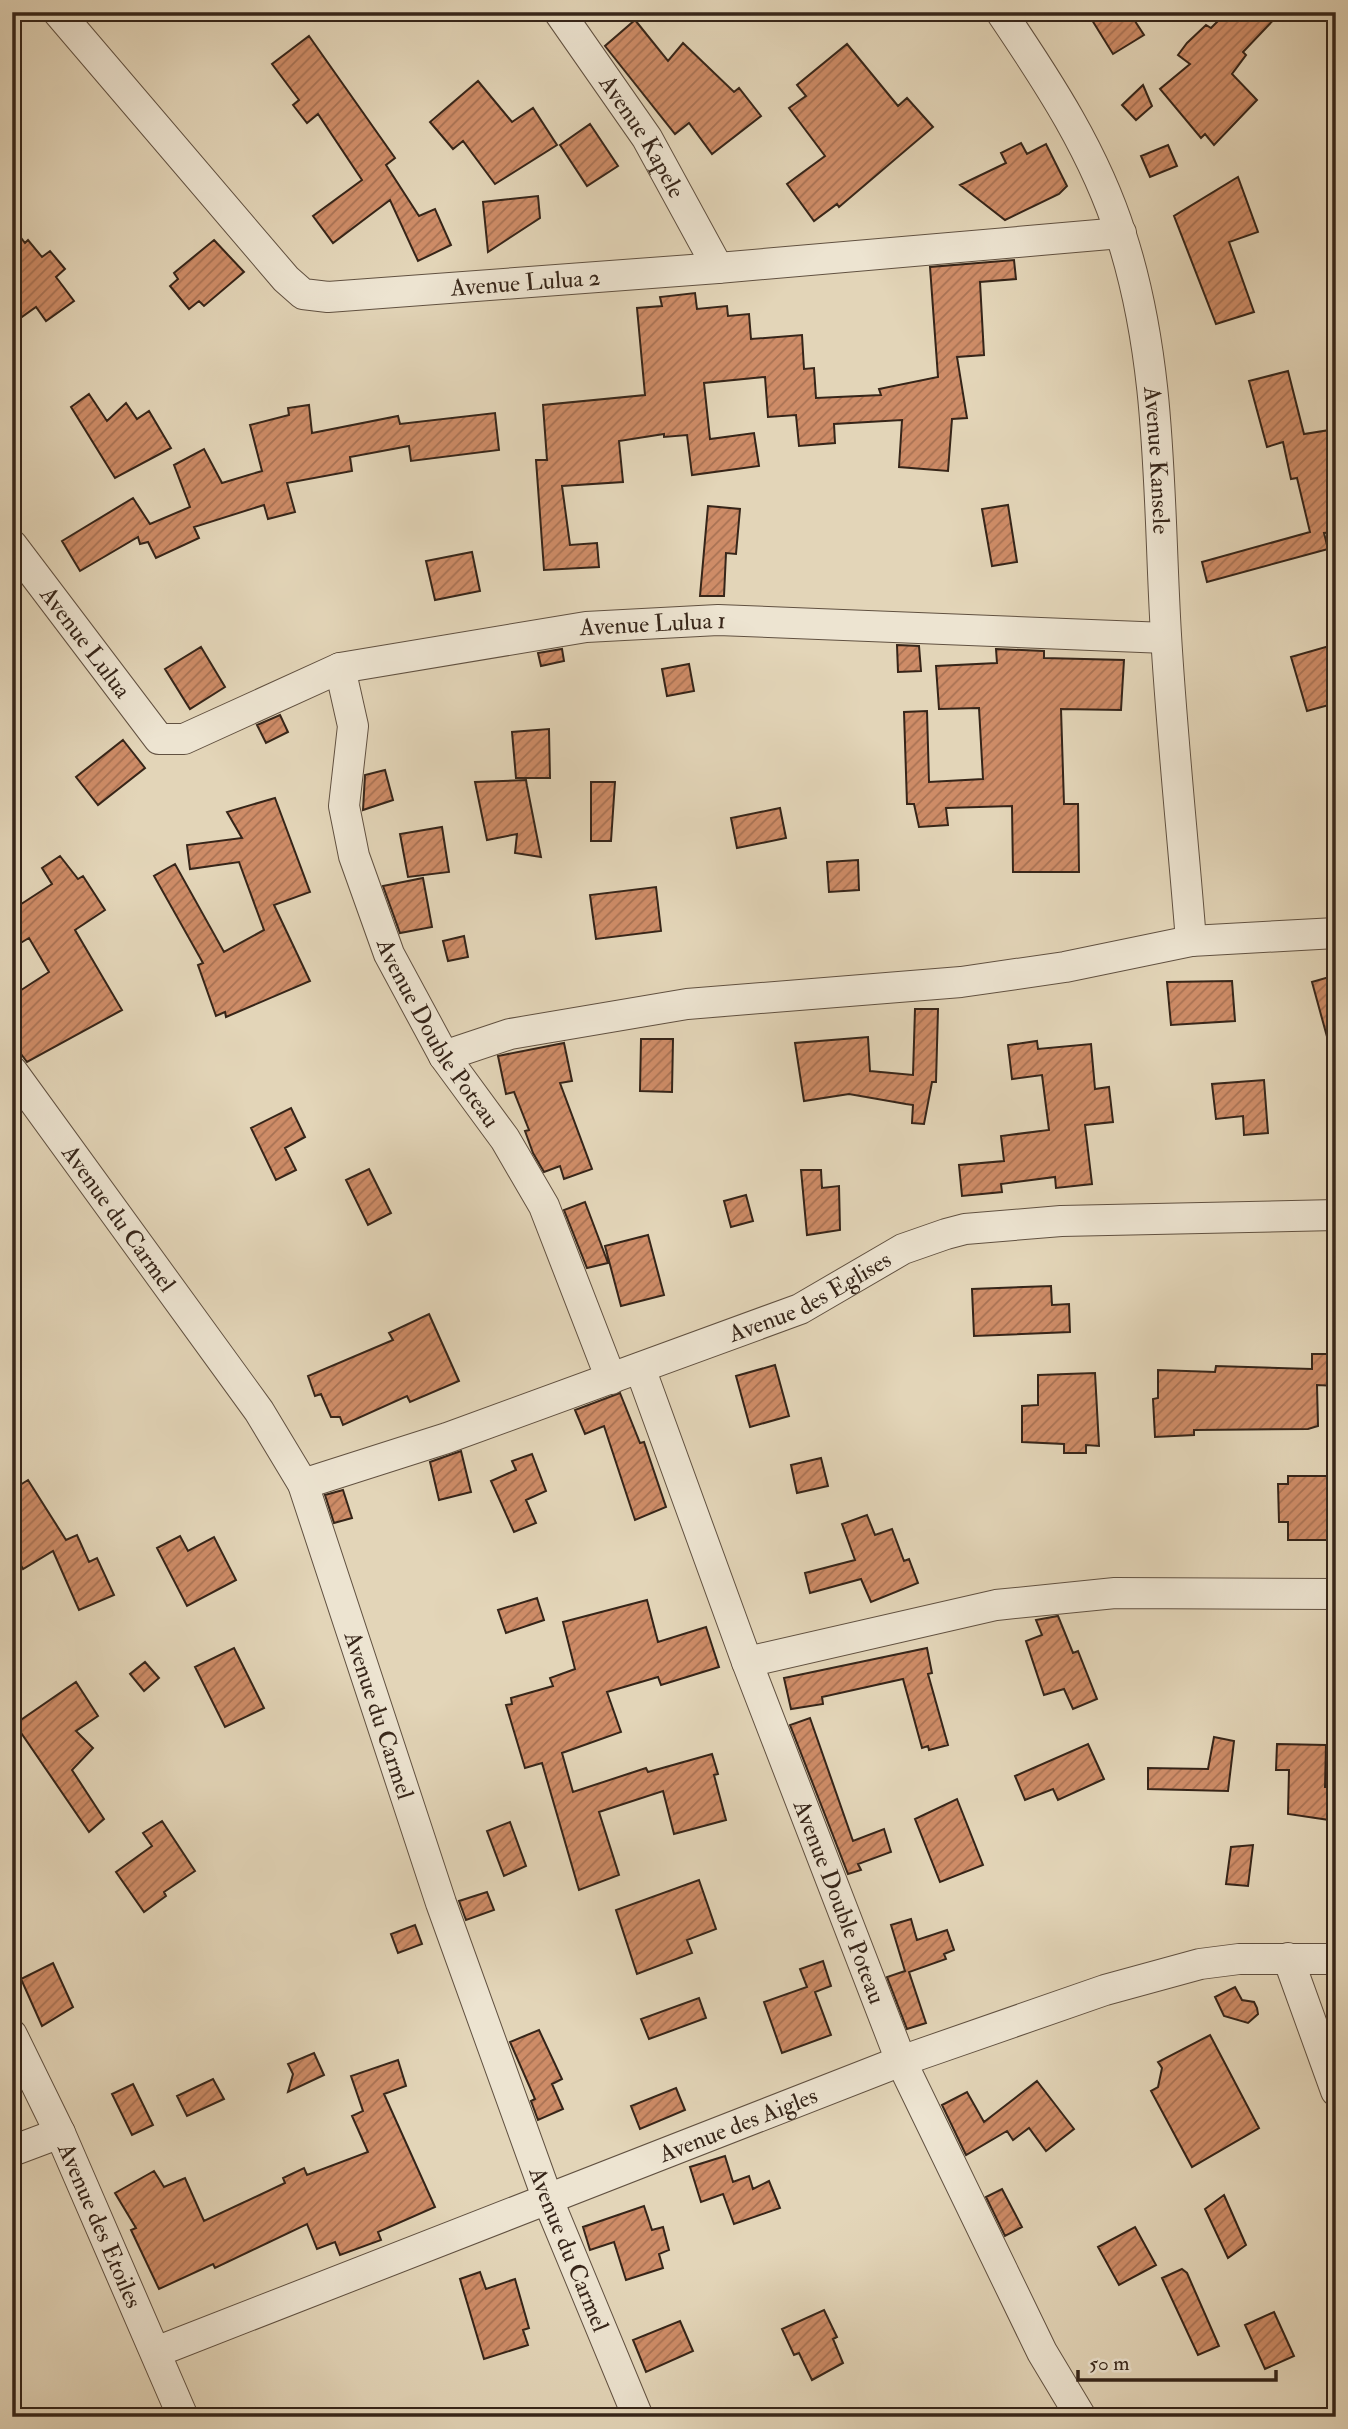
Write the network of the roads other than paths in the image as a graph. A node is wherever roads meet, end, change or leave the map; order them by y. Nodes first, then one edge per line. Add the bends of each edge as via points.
1 (58, 12) edge
2 (559, 12) edge
3 (1001, 12) edge
4 (1121, 233) junction
5 (718, 268) junction
6 (12, 545) edge
7 (1166, 638) junction
8 (340, 668) junction
9 (159, 740) joint
10 (1336, 933) edge
11 (1191, 942) junction
12 (444, 1056) junction
13 (12, 1071) edge
14 (1336, 1215) edge
15 (639, 1368) junction
16 (611, 1379) junction
17 (303, 1484) junction
18 (1336, 1594) edge
19 (747, 1662) junction
20 (1289, 1958) junction
21 (1336, 1959) edge
22 (12, 2035) edge
23 (901, 2061) junction
24 (1336, 2091) edge
25 (60, 2133) junction
26 (12, 2151) edge
27 (548, 2200) junction
28 (156, 2352) junction
29 (183, 2417) edge
30 (638, 2417) edge
31 (1081, 2417) edge

1 - 5 street, Avenue Lulua 2 via 303,294 328,297
2 - 5 street, Avenue Kapele via 647,138
3 - 4 street, Avenue Kansele via 1072,120
4 - 5 street, Avenue Lulua 2
4 - 7 street, Avenue Kansele via 1144,323 1152,377
6 - 9 street, Avenue Lulua
7 - 8 street, Avenue Lulua 1 via 718,620 586,627
7 - 11 street, Avenue Kansele
8 - 9 street, Avenue Lulua 1 via 184,739
8 - 12 street, Avenue Double Poteau via 353,726 344,806 354,856 389,954
10 - 11 street
11 - 12 street via 961,982 687,1004 510,1034
12 - 16 street, Avenue Double Poteau via 505,1139 544,1206
13 - 17 street, Avenue du Carmel via 251,1399
14 - 15 street, Avenue des Eglises via 1061,1221 965,1229 902,1249 800,1309
15 - 16 street, Avenue des Eglises
15 - 19 street, Avenue Double Poteau
16 - 17 street, Avenue des Eglises
17 - 27 street, Avenue du Carmel via 400,1786
18 - 19 street via 1115,1593 996,1605
19 - 23 street, Avenue Double Poteau
20 - 21 street, Avenue des Aigles
20 - 23 street, Avenue des Aigles via 1200,1964 1151,1976
20 - 24 street
22 - 25 street, Avenue des Etoiles
23 - 27 street, Avenue des Aigles
23 - 31 street, Avenue Double Poteau via 1042,2352
25 - 26 street
25 - 28 street, Avenue des Etoiles
27 - 28 street, Avenue des Aigles
27 - 30 street, Avenue du Carmel
28 - 29 street, Avenue des Etoiles

